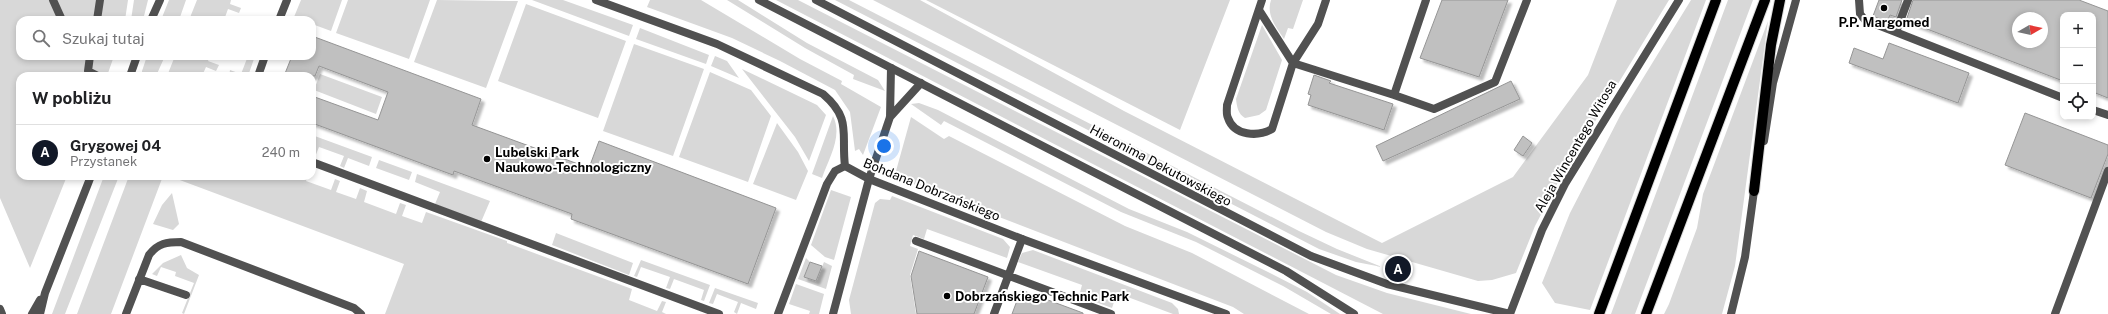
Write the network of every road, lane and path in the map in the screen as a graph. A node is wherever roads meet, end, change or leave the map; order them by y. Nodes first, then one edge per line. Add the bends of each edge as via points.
1 (53, 0) edge
2 (100, 0) edge
3 (157, 0) edge
4 (160, 0) edge
5 (287, 0) edge
6 (596, 0) edge
7 (759, 0) edge
8 (816, 0) edge
9 (1262, 0) edge
10 (1326, 0) edge
11 (1426, 0) edge
12 (1527, 0) edge
13 (1680, 0) edge
14 (1716, 0) edge
15 (1765, 0) edge
16 (1780, 0) edge
17 (1796, 0) edge
18 (1859, 0) edge
19 (1908, 0) edge
20 (155, 9) junction
21 (1259, 10) junction
22 (60, 16) edge
23 (98, 16) edge
24 (152, 16) edge
25 (281, 16) edge
26 (1896, 32) junction
27 (89, 60) edge
28 (136, 60) edge
29 (264, 60) edge
30 (1293, 63) junction
31 (891, 68) junction
32 (90, 72) edge
33 (132, 72) edge
34 (260, 72) edge
35 (921, 83) junction
36 (1394, 96) junction
37 (2060, 97) edge
38 (2096, 111) edge
39 (2108, 115) edge
40 (890, 117) junction
41 (316, 163) edge
42 (845, 166) junction
43 (2108, 170) edge
44 (870, 179) junction
45 (89, 180) edge
46 (1754, 191) junction
47 (1022, 239) junction
48 (916, 241) dead end
49 (1008, 275) junction
50 (140, 279) junction
51 (45, 293) junction
52 (186, 296) dead end
53 (0, 309) edge
54 (2, 314) edge
55 (32, 314) edge
56 (40, 314) edge
57 (126, 314) edge
58 (361, 314) edge
59 (719, 314) edge
60 (778, 314) edge
61 (833, 314) edge
62 (994, 314) edge
63 (1112, 314) edge
64 (1226, 314) edge
65 (1354, 314) edge
66 (1510, 314) edge
67 (1599, 314) edge
68 (1646, 314) edge
69 (1731, 314) edge
70 (2055, 314) edge

1 - 22 street
2 - 23 street
3 - 20 street
4 - 20 street
5 - 25 street
6 - 42 street, Bohdana Dobrzańskiego via 717,44 824,94 836,105 841,115 845,136
7 - 31 street
8 - 66 street, Hieronima Dekutowskiego via 1310,256 1387,284
9 - 21 street
10 - 30 street via 1318,24
11 - 36 street
12 - 36 street via 1495,82 1434,109
13 - 66 street, Aleja Wincentego Witosa via 1565,184 1542,230
14 - 67 main road
15 - 68 main road
16 - 46 main road via 1770,46
17 - 46 street via 1773,83
18 - 26 street via 1858,7 1862,18
19 - 26 street
20 - 24 street
21 - 30 street
21 - 30 street via 1227,105 1228,119 1237,129 1249,135 1263,134 1272,129
26 - 37 street
27 - 32 street
28 - 33 street
29 - 34 street
30 - 36 street
31 - 35 street
31 - 40 street
35 - 40 street
35 - 65 street via 1286,272
38 - 39 street
40 - 44 street
41 - 59 street
42 - 44 street, Bohdana Dobrzańskiego
42 - 60 street via 835,171 827,184
43 - 70 street
44 - 47 street, Bohdana Dobrzańskiego
44 - 61 street
45 - 51 street
46 - 69 street via 1745,257
47 - 49 street
47 - 64 street, Bohdana Dobrzańskiego
48 - 49 street
49 - 62 street
49 - 63 street
50 - 52 street
50 - 57 street
50 - 58 street via 155,247 162,243 181,242 354,308
51 - 55 street
51 - 56 street
53 - 54 street

